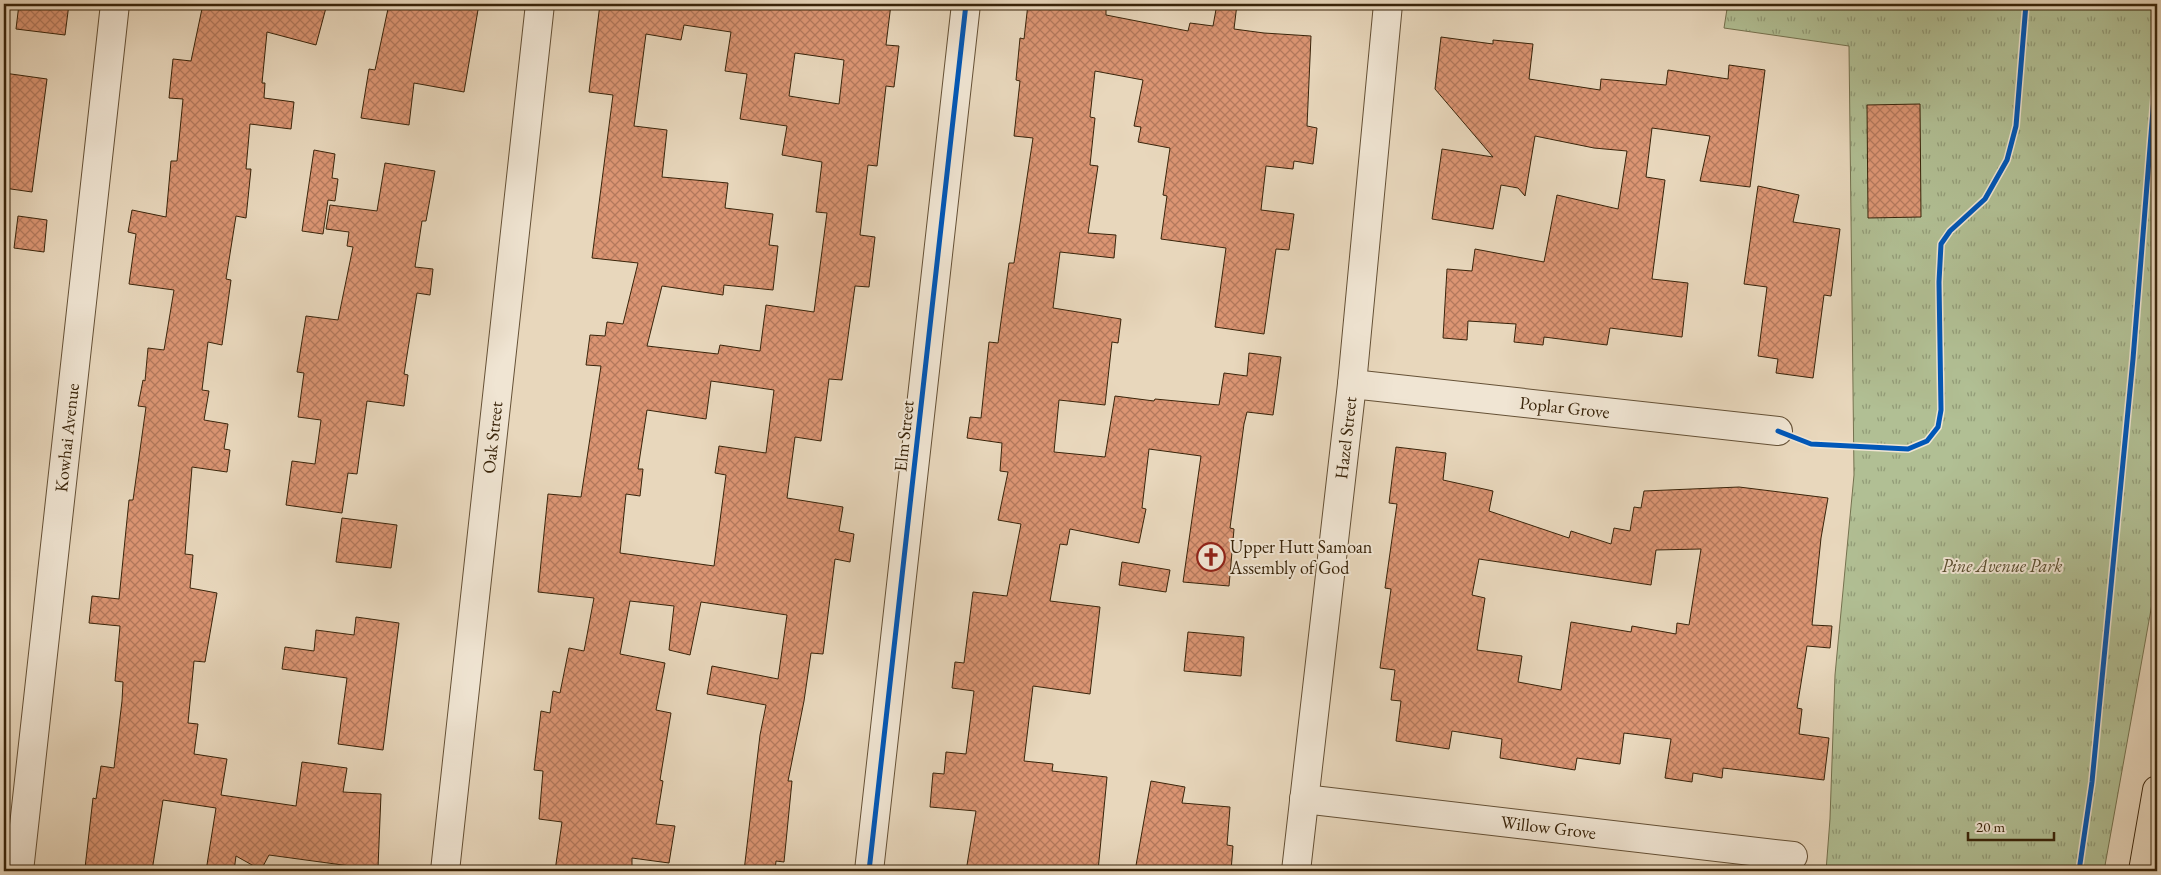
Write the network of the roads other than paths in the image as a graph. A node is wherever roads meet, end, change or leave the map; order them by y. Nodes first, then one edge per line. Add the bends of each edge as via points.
1 (115, 4) edge
2 (540, 4) edge
3 (966, 4) edge
4 (1388, 4) edge
5 (1352, 384) junction
6 (1778, 431) dead end
7 (2157, 779) edge
8 (2157, 790) edge
9 (1304, 800) junction
10 (2150, 825) junction
11 (1793, 856) dead end
12 (19, 871) edge
13 (445, 871) edge
14 (869, 871) edge
15 (1296, 871) edge
16 (2143, 871) edge

1 - 12 street, Kowhai Avenue
2 - 13 street, Oak Street
3 - 14 street, Elm Street
4 - 5 street, Hazel Street
5 - 6 street, Poplar Grove
5 - 9 street, Hazel Street
7 - 10 highway
8 - 10 highway
9 - 11 street, Willow Grove
9 - 15 street, Hazel Street
10 - 16 highway

